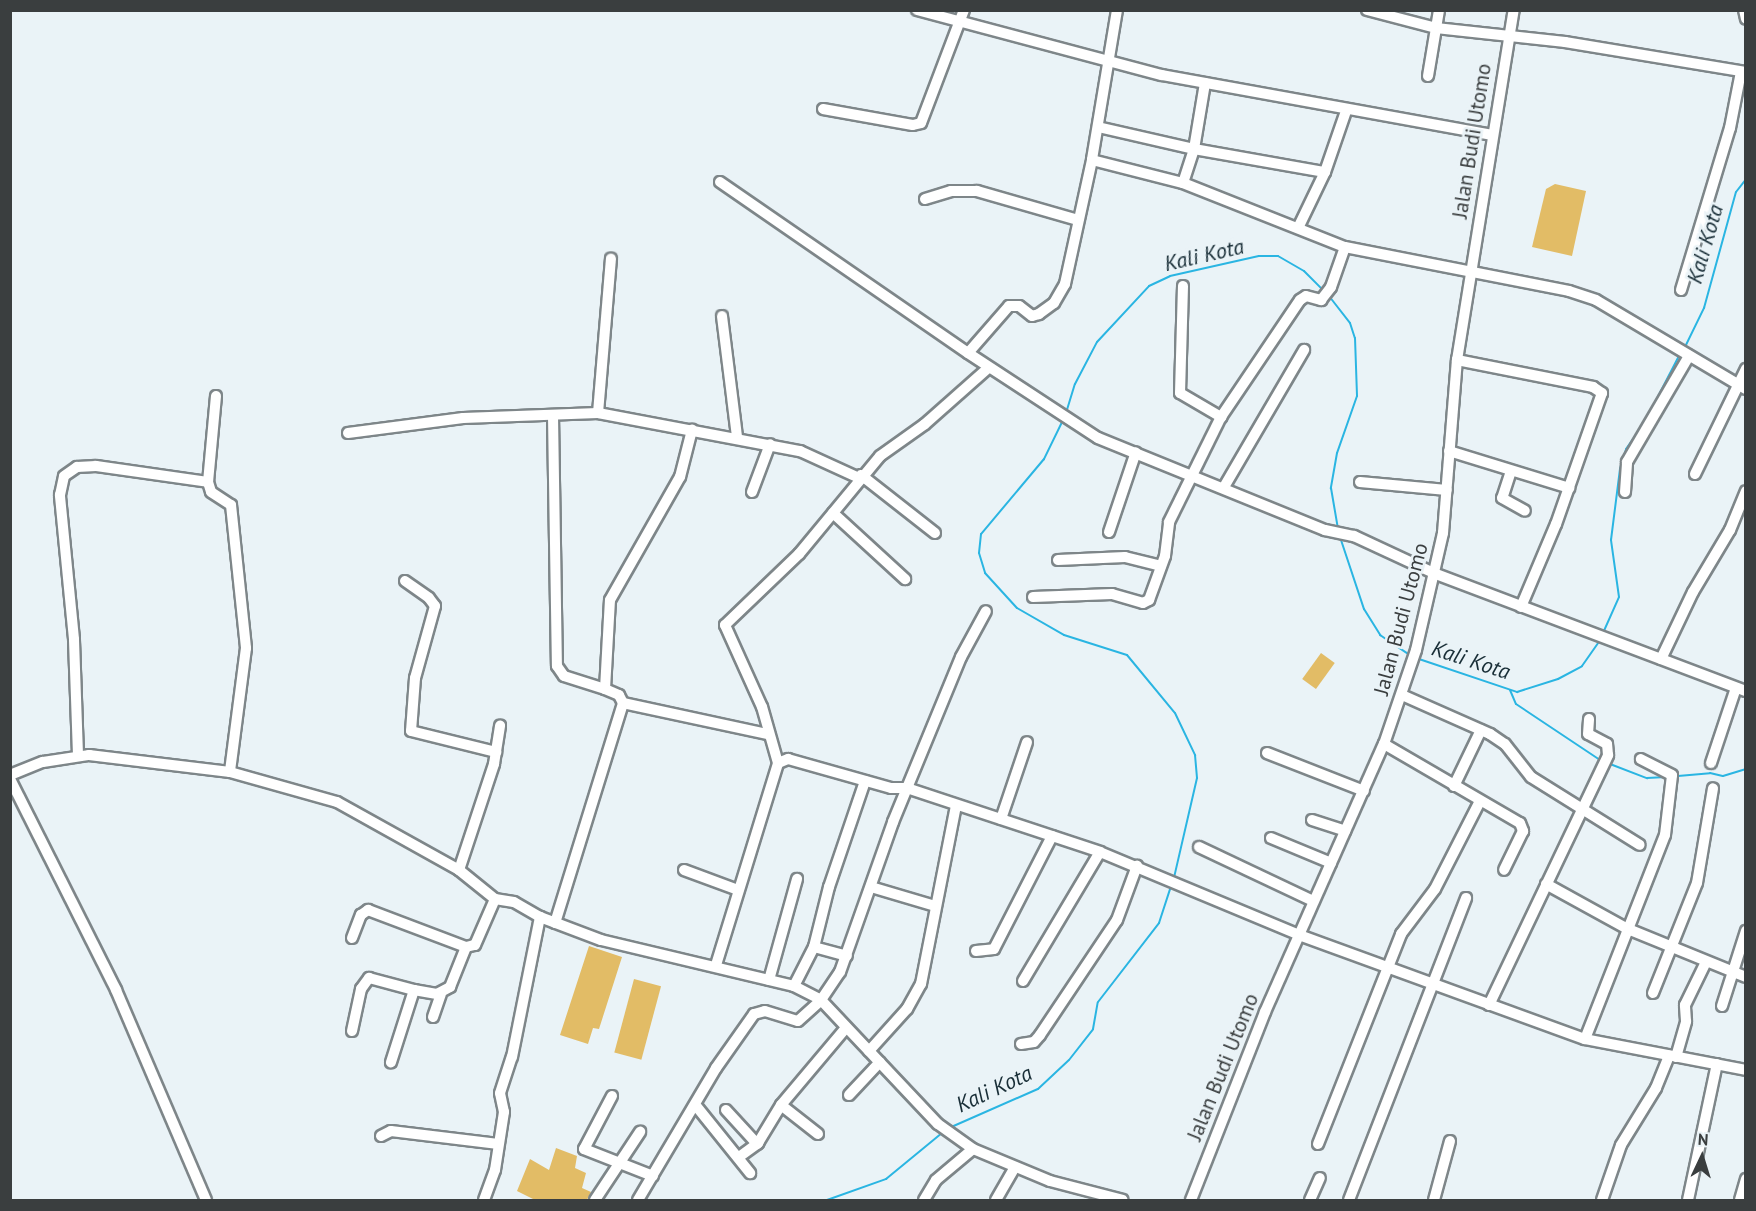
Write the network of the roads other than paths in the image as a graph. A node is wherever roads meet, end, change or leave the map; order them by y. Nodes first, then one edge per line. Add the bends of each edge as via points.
1 (917, 10) edge
2 (964, 10) edge
3 (1117, 10) edge
4 (1367, 10) edge
5 (1439, 10) edge
6 (1514, 10) edge
7 (1744, 10) edge
8 (1746, 19) edge
9 (961, 23) junction
10 (1436, 28) junction
11 (1509, 38) junction
12 (1110, 63) junction
13 (1743, 72) edge
14 (1428, 76) dead end
15 (1205, 83) junction
16 (823, 108) dead end
17 (1346, 111) junction
18 (1098, 127) junction
19 (1492, 135) junction
20 (1194, 149) junction
21 (1092, 160) junction
22 (1325, 172) junction
23 (720, 182) dead end
24 (1183, 183) junction
25 (925, 199) dead end
26 (1078, 220) junction
27 (1299, 226) junction
28 (1345, 247) junction
29 (611, 259) dead end
30 (1471, 274) junction
31 (1183, 286) dead end
32 (1680, 290) dead end
33 (722, 316) dead end
34 (1304, 350) dead end
35 (968, 353) junction
36 (1688, 355) junction
37 (1457, 360) junction
38 (988, 368) junction
39 (1746, 369) edge
40 (1742, 387) edge
41 (216, 396) dead end
42 (598, 413) junction
43 (553, 416) junction
44 (1221, 417) junction
45 (692, 430) junction
46 (348, 433) dead end
47 (737, 437) junction
48 (770, 444) junction
49 (1449, 451) junction
50 (1136, 452) junction
51 (1511, 471) junction
52 (1695, 474) dead end
53 (1192, 475) junction
54 (860, 477) junction
55 (208, 482) junction
56 (1360, 482) dead end
57 (1224, 487) junction
58 (1569, 488) junction
59 (1447, 490) junction
60 (1746, 491) edge
61 (752, 492) dead end
62 (1625, 492) dead end
63 (1525, 511) dead end
64 (833, 513) junction
65 (1109, 532) dead end
66 (935, 533) dead end
67 (1058, 560) dead end
68 (1161, 566) junction
69 (1436, 574) junction
70 (906, 579) dead end
71 (405, 581) dead end
72 (1033, 597) dead end
73 (1521, 607) junction
74 (986, 611) dead end
75 (1661, 660) junction
76 (605, 689) junction
77 (1741, 689) edge
78 (1402, 695) junction
79 (623, 703) junction
80 (1589, 719) dead end
81 (500, 725) dead end
82 (1481, 730) junction
83 (768, 734) junction
84 (1027, 742) dead end
85 (1384, 744) junction
86 (496, 752) junction
87 (1267, 753) dead end
88 (78, 755) junction
89 (1641, 759) dead end
90 (777, 763) junction
91 (1711, 763) dead end
92 (230, 772) junction
93 (10, 777) edge
94 (865, 781) junction
95 (1455, 786) junction
96 (907, 788) junction
97 (1713, 788) dead end
98 (1364, 791) junction
99 (1480, 801) junction
100 (956, 805) junction
101 (1580, 807) junction
102 (1001, 819) junction
103 (1312, 820) dead end
104 (1345, 831) junction
105 (1052, 836) junction
106 (1271, 838) dead end
107 (1640, 845) dead end
108 (1199, 847) dead end
109 (1100, 852) junction
110 (1331, 863) junction
111 (1137, 866) junction
112 (459, 870) junction
113 (684, 870) dead end
114 (1504, 870) dead end
115 (797, 879) dead end
116 (1546, 884) junction
117 (871, 887) junction
118 (738, 890) junction
119 (1466, 898) dead end
120 (495, 899) junction
121 (1313, 901) junction
122 (935, 906) junction
123 (540, 917) junction
124 (555, 923) junction
125 (1628, 930) junction
126 (1746, 931) edge
127 (1299, 935) junction
128 (352, 938) dead end
129 (466, 946) junction
130 (814, 947) junction
131 (1671, 949) junction
132 (976, 951) dead end
133 (847, 956) junction
134 (1706, 962) junction
135 (716, 965) junction
136 (1387, 967) junction
137 (1734, 973) junction
138 (1746, 977) edge
139 (769, 980) junction
140 (1023, 981) dead end
141 (1430, 983) junction
142 (794, 986) junction
143 (414, 990) junction
144 (1653, 993) dead end
145 (441, 994) junction
146 (822, 1000) junction
147 (1489, 1005) junction
148 (1722, 1006) dead end
149 (433, 1017) dead end
150 (845, 1029) junction
151 (352, 1031) dead end
152 (1585, 1039) junction
153 (1022, 1044) dead end
154 (869, 1052) junction
155 (1672, 1056) junction
156 (391, 1062) dead end
157 (880, 1062) junction
158 (1717, 1064) junction
159 (1746, 1070) edge
160 (849, 1095) dead end
161 (612, 1096) dead end
162 (781, 1105) junction
163 (697, 1107) junction
164 (726, 1110) dead end
165 (640, 1132) dead end
166 (818, 1134) dead end
167 (381, 1136) dead end
168 (1450, 1140) dead end
169 (498, 1144) junction
170 (757, 1144) junction
171 (1317, 1144) dead end
172 (973, 1149) junction
173 (739, 1157) junction
174 (621, 1163) junction
175 (1015, 1167) junction
176 (750, 1173) dead end
177 (653, 1176) junction
178 (1320, 1178) dead end
179 (1746, 1179) edge
180 (206, 1200) edge
181 (484, 1200) edge
182 (595, 1200) edge
183 (638, 1200) edge
184 (924, 1200) edge
185 (996, 1200) edge
186 (1123, 1200) edge
187 (1191, 1200) edge
188 (1310, 1200) edge
189 (1349, 1200) edge
190 (1434, 1200) edge
191 (1602, 1200) edge
192 (1688, 1200) edge
193 (1740, 1200) edge

1 - 9 street
2 - 9 street
3 - 12 street
4 - 10 street
5 - 10 street
6 - 11 street, Jalan Budi Utomo
7 - 8 street
9 - 12 street
9 - 16 street via 921,123 913,125
10 - 11 street
10 - 14 street
11 - 13 street via 1576,44
11 - 19 street, Jalan Budi Utomo
12 - 15 street
12 - 18 street
13 - 32 street via 1730,128
15 - 17 street
15 - 20 street
17 - 19 street
17 - 22 street
18 - 20 street
18 - 21 street
19 - 30 street, Jalan Budi Utomo
20 - 22 street
20 - 24 street
21 - 24 street
21 - 26 street
22 - 27 street
23 - 35 street
24 - 27 street
25 - 26 street via 951,191 977,191
26 - 35 street via 1065,284 1053,303 1032,316 1019,306 1009,306
27 - 28 street
28 - 30 street
28 - 44 street via 1331,288 1318,301 1306,296 1300,300
29 - 42 street
30 - 36 street via 1569,291 1596,300
30 - 37 street, Jalan Budi Utomo
31 - 44 street via 1180,393
33 - 47 street
34 - 57 street
35 - 38 street
36 - 40 street
36 - 62 street via 1627,462
37 - 49 street, Jalan Budi Utomo
37 - 58 street via 1593,387 1602,393
38 - 50 street via 1075,425
38 - 54 street
39 - 40 street
40 - 52 street
41 - 55 street
42 - 43 street
42 - 45 street
43 - 46 street via 464,418
43 - 76 street via 557,666 564,676
44 - 53 street
45 - 47 street
45 - 76 street via 680,477 610,600
47 - 48 street
48 - 54 street via 800,451
48 - 61 street
49 - 51 street
49 - 59 street, Jalan Budi Utomo
50 - 53 street
50 - 65 street
51 - 58 street
51 - 63 street via 1502,498
53 - 57 street
53 - 68 street via 1169,522
54 - 64 street
54 - 66 street
55 - 88 street via 96,466 77,467 64,476 60,495 74,639
55 - 92 street via 211,492 231,505 246,648
56 - 59 street
57 - 69 street via 1331,532 1346,533
58 - 73 street
59 - 69 street, Jalan Budi Utomo
60 - 75 street via 1730,530 1693,592
64 - 70 street
64 - 83 street via 800,554 725,625 762,707
67 - 68 street via 1125,557
68 - 72 street via 1149,600 1143,603 1112,594
69 - 73 street
69 - 78 street, Jalan Budi Utomo
71 - 86 street via 435,606 415,678 411,731
73 - 75 street
74 - 96 street via 960,657
75 - 77 street
76 - 79 street via 619,695
77 - 91 street
78 - 82 street
78 - 85 street, Jalan Budi Utomo
79 - 83 street
79 - 124 street
80 - 101 street via 1588,734 1607,744 1609,750
81 - 86 street
82 - 95 street
82 - 101 street via 1505,744 1531,777
83 - 90 street
84 - 102 street
85 - 95 street
85 - 98 street, Jalan Budi Utomo
86 - 112 street
87 - 98 street
88 - 92 street
88 - 93 street via 43,762
89 - 125 street via 1669,772 1672,788 1660,855
90 - 94 street via 788,759
90 - 118 street
92 - 112 street via 337,802
93 - 180 street via 116,990
94 - 96 street
94 - 130 street via 829,887
95 - 99 street
96 - 100 street
96 - 117 street
97 - 131 street via 1702,863
98 - 104 street, Jalan Budi Utomo
99 - 114 street via 1520,823 1523,831
99 - 136 street via 1452,860 1401,934
100 - 102 street
100 - 122 street
101 - 107 street
101 - 116 street
102 - 105 street
103 - 104 street
104 - 110 street, Jalan Budi Utomo
105 - 109 street
105 - 132 street via 994,949
106 - 110 street
108 - 121 street
109 - 111 street
109 - 140 street
110 - 121 street, Jalan Budi Utomo
111 - 127 street
111 - 153 street via 1117,920 1040,1035 1034,1042
112 - 120 street
113 - 118 street
115 - 139 street
116 - 125 street
116 - 147 street
117 - 122 street
117 - 133 street
118 - 135 street
119 - 141 street
120 - 123 street via 513,902
120 - 129 street via 476,945
121 - 127 street, Jalan Budi Utomo
122 - 154 street via 921,984 907,1009
123 - 124 street
123 - 169 street via 512,1058 501,1093 504,1112
124 - 135 street via 611,942
125 - 131 street
125 - 152 street
126 - 137 street
127 - 136 street
127 - 187 street, Jalan Budi Utomo
128 - 129 street via 361,915 368,910
129 - 145 street via 450,987
130 - 133 street
130 - 142 street
131 - 134 street
131 - 144 street
133 - 146 street
134 - 137 street
134 - 155 street via 1684,1005 1686,1021
135 - 139 street
136 - 141 street
136 - 171 street
137 - 138 street
137 - 148 street
139 - 142 street
141 - 147 street
141 - 189 street
142 - 146 street
143 - 145 street
143 - 151 street via 369,978 361,989
143 - 156 street
145 - 149 street
146 - 150 street
146 - 163 street via 793,1023 765,1011 754,1014 716,1068
147 - 152 street
150 - 154 street
150 - 162 street
152 - 155 street
154 - 157 street
155 - 158 street
155 - 191 street via 1621,1145
157 - 160 street
157 - 172 street via 939,1124
158 - 159 street
158 - 192 street
161 - 174 street via 584,1149
162 - 166 street
162 - 170 street
163 - 173 street
163 - 177 street
164 - 170 street
165 - 174 street
167 - 169 street via 391,1131
168 - 190 street
169 - 181 street via 495,1170
170 - 173 street
172 - 175 street
172 - 184 street via 936,1180
173 - 176 street
174 - 177 street
174 - 182 street
175 - 185 street
175 - 186 street via 1050,1181
177 - 183 street
178 - 188 street
179 - 193 street

